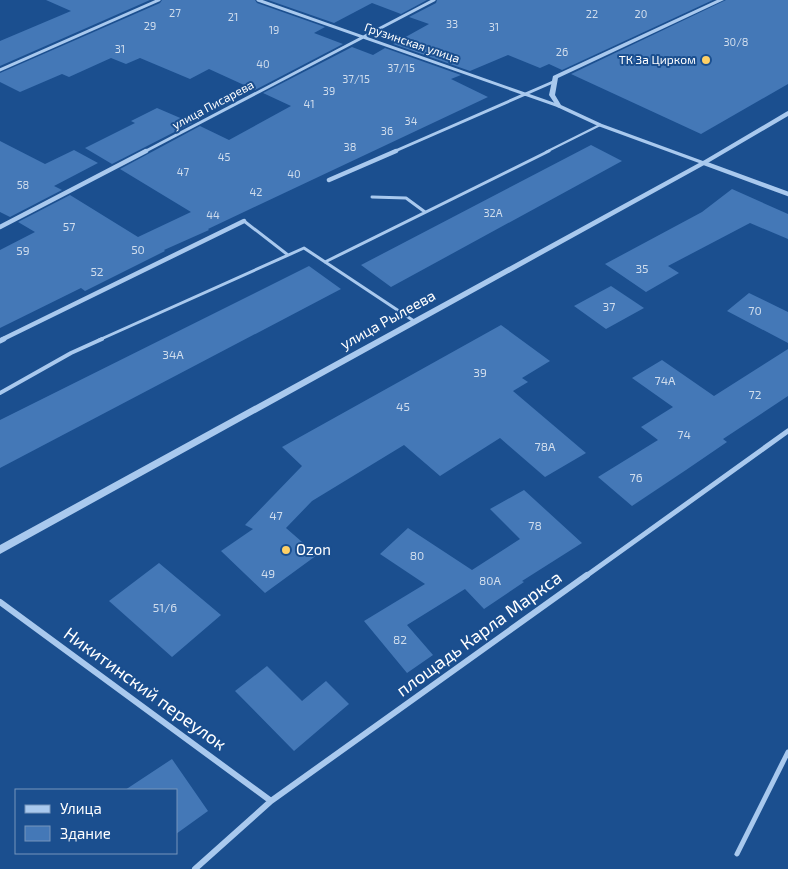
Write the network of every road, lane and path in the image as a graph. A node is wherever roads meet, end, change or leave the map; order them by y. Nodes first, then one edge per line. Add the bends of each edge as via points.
1 (159, 0) edge
2 (258, 0) edge
3 (434, 0) edge
4 (721, 0) edge
5 (363, 38) junction
6 (0, 70) edge
7 (553, 82) junction
8 (526, 94) junction
9 (559, 106) junction
10 (788, 113) edge
11 (600, 125) junction
12 (704, 163) junction
13 (329, 180) dead end
14 (788, 194) edge
15 (372, 197) dead end
16 (425, 212) junction
17 (244, 221) joint
18 (0, 227) edge
19 (288, 255) junction
20 (325, 262) junction
21 (414, 321) junction
22 (0, 341) edge
23 (0, 393) edge
24 (788, 431) edge
25 (0, 550) edge
26 (0, 602) edge
27 (788, 752) edge
28 (271, 801) junction
29 (737, 854) dead end
30 (195, 869) edge

1 - 6 street
2 - 5 street, Грузинская улица
3 - 5 street, улица Писарева
4 - 7 street via 555,77
5 - 8 street, Грузинская улица
5 - 18 street, улица Писарева
7 - 8 street
7 - 9 street via 552,95
8 - 9 street, Грузинская улица
8 - 13 street
9 - 11 street, Грузинская улица
10 - 12 street, улица Рылеева
11 - 12 street, Грузинская улица
11 - 16 lane
12 - 14 street, Грузинская улица
12 - 21 street, улица Рылеева
15 - 16 lane via 406,198
16 - 20 lane
17 - 19 lane
17 - 22 street
19 - 20 lane via 304,248
19 - 23 lane via 71,353
20 - 21 lane
21 - 25 street, улица Рылеева
24 - 28 street, площадь Карла Маркса
26 - 28 street, Никитинский переулок
27 - 29 lane
28 - 30 street, площадь Карла Маркса

